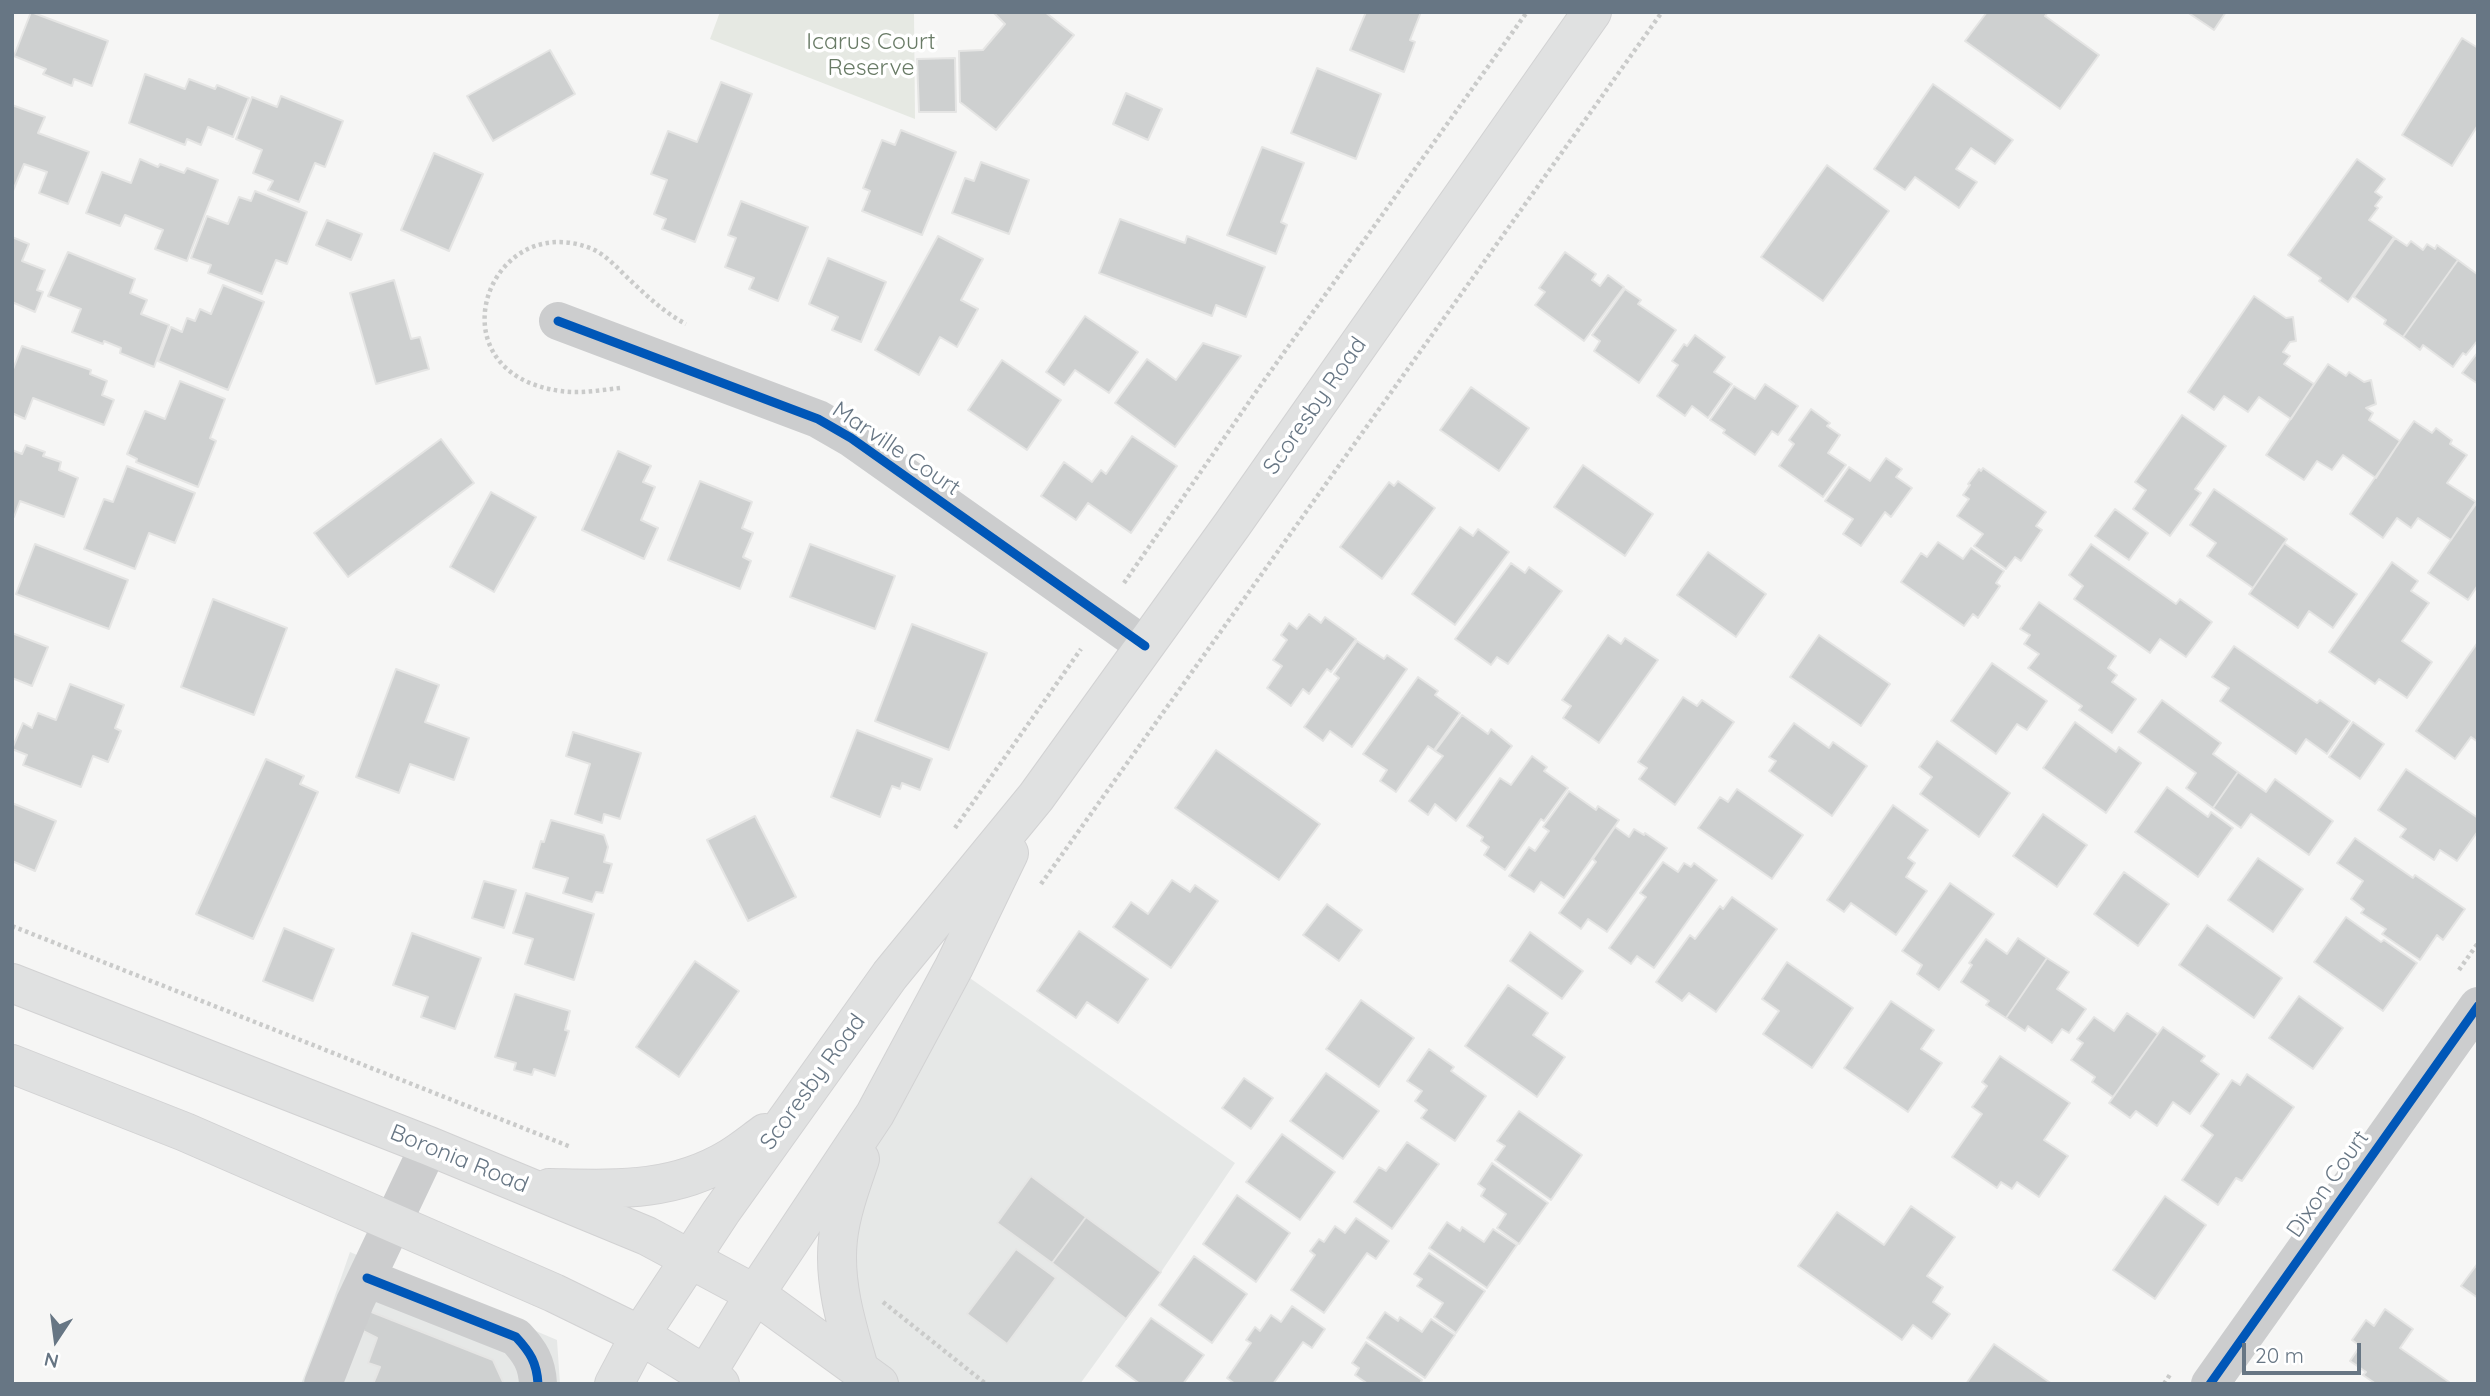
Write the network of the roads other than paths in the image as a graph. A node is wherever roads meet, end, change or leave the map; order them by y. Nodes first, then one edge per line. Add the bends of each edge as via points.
1 (1592, 12) edge
2 (558, 321) dead end
3 (1145, 646) junction
4 (1036, 797) junction
5 (12, 984) edge
6 (2478, 1006) edge
7 (12, 1064) edge
8 (875, 1114) junction
9 (789, 1115) junction
10 (429, 1146) junction
11 (529, 1188) junction
12 (393, 1222) junction
13 (689, 1259) junction
14 (367, 1278) junction
15 (755, 1294) junction
16 (640, 1335) junction
17 (869, 1376) edge
18 (709, 1381) edge
19 (323, 1384) edge
20 (538, 1384) edge
21 (614, 1384) edge
22 (2210, 1384) edge

1 - 3 main road, Scoresby Road
2 - 3 street, Marville Court via 817,419 851,438
3 - 4 main road, Scoresby Road
4 - 8 main road, Scoresby Road via 954,967
4 - 9 main road, Scoresby Road via 890,975
5 - 10 main road, Boronia Road
6 - 22 street, Dixon Court
7 - 12 main road
8 - 15 main road, Scoresby Road
8 - 17 main road via 847,1199 836,1265 844,1314
9 - 11 main road via 729,1159 669,1183 634,1189
9 - 13 main road, Scoresby Road
10 - 11 main road, Boronia Road
10 - 12 street
11 - 13 main road, Boronia Road
12 - 14 street
12 - 16 main road
13 - 15 main road, Boronia Road
13 - 16 main road, Scoresby Road
14 - 19 street
14 - 20 street via 516,1336 531,1354
15 - 17 main road, Boronia Road
15 - 18 main road, Scoresby Road
16 - 18 main road
16 - 21 main road, Scoresby Road

